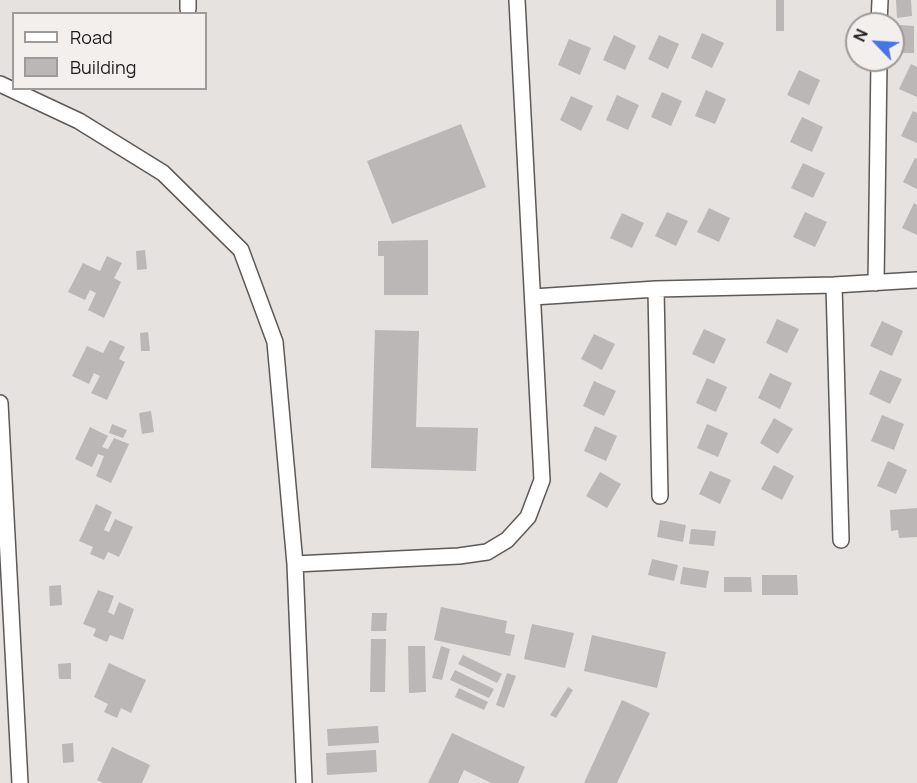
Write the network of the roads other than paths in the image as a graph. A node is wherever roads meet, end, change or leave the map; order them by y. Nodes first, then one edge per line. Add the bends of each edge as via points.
1 (517, 0) edge
2 (879, 72) edge
3 (13, 90) edge
4 (917, 280) edge
5 (876, 283) junction
6 (834, 285) junction
7 (656, 289) junction
8 (533, 297) junction
9 (0, 403) edge
10 (660, 496) dead end
11 (841, 540) dead end
12 (295, 564) junction
13 (20, 783) edge
14 (304, 783) edge

1 - 8 street
2 - 5 street
3 - 12 street via 79,121 163,173 241,250 275,342
4 - 5 street
5 - 6 street
6 - 7 street
6 - 11 street
7 - 8 street
7 - 10 street
8 - 12 street via 542,480 528,517 507,540 486,552
9 - 13 street
12 - 14 street

